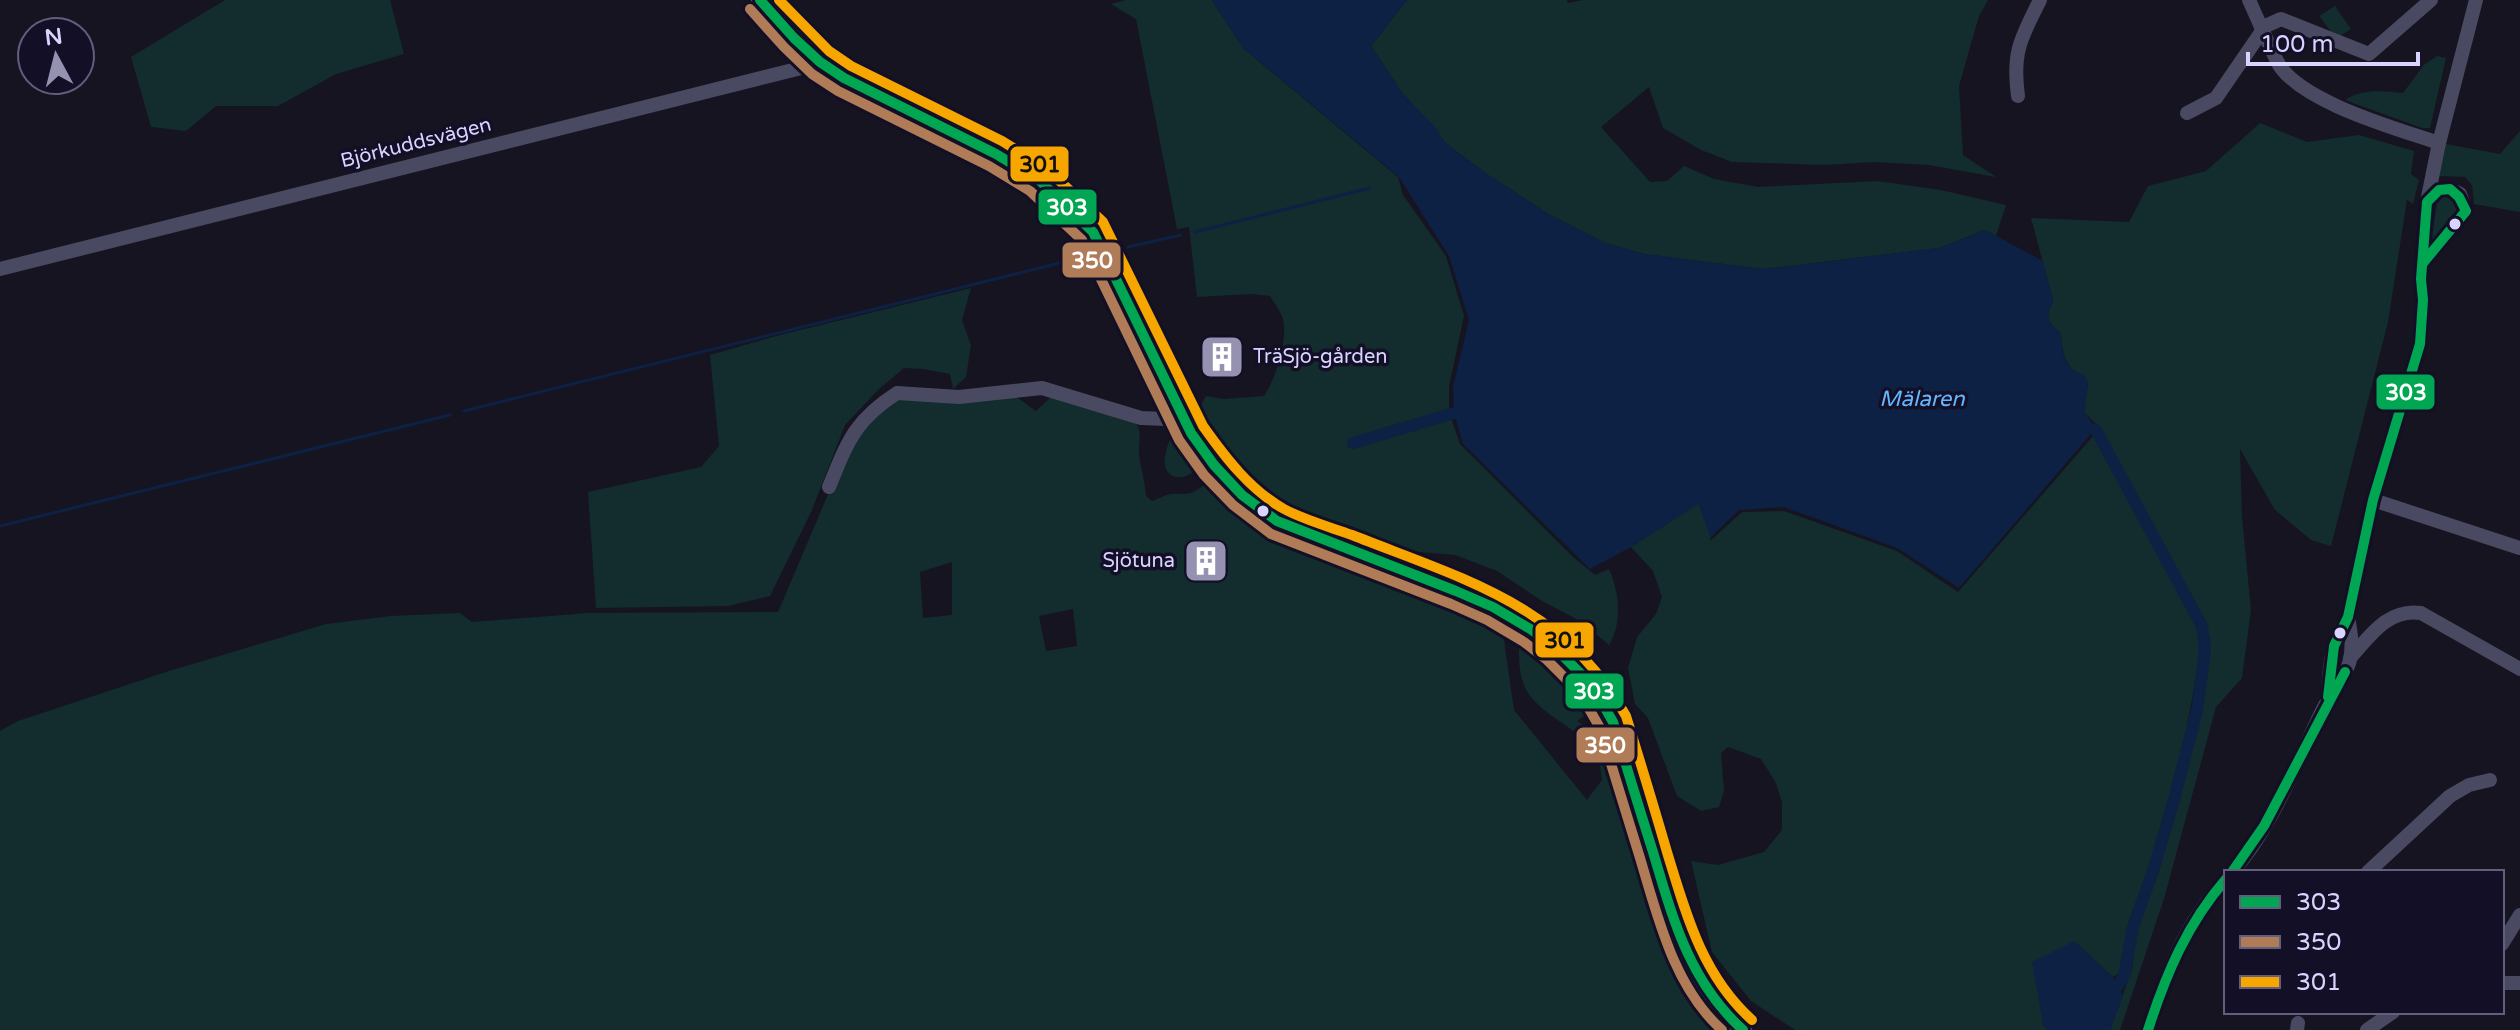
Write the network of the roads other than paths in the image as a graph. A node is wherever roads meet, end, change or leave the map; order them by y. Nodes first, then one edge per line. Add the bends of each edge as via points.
1 (760, 0) edge
2 (2040, 0) edge
3 (2249, 0) edge
4 (2431, 0) edge
5 (2476, 0) edge
6 (2262, 30) junction
7 (841, 58) dead end
8 (820, 62) junction
9 (2018, 96) dead end
10 (2187, 113) dead end
11 (2439, 143) junction
12 (2427, 202) junction
13 (2423, 263) junction
14 (0, 269) edge
15 (1181, 412) junction
16 (829, 487) dead end
17 (2373, 500) junction
18 (2520, 548) edge
19 (2348, 617) junction
20 (2350, 658) junction
21 (2520, 669) edge
22 (2328, 697) junction
23 (2490, 780) dead end
24 (2234, 870) edge
25 (2370, 870) edge
26 (2224, 881) edge
27 (2520, 915) edge
28 (2504, 941) edge
29 (2390, 1014) edge
30 (1743, 1030) edge
31 (2148, 1030) edge
32 (2367, 1030) edge

1 - 8 main road
2 - 9 street via 2018,44
3 - 6 street
4 - 6 street via 2369,54 2281,19
5 - 11 street
6 - 10 street via 2216,98
6 - 11 street via 2277,62 2306,90 2325,102
7 - 8 street, Björkuddsvägen
8 - 14 street, Björkuddsvägen
8 - 15 main road via 1039,180 1093,232
11 - 12 street
12 - 13 street
12 - 13 street via 2434,193 2452,190 2460,194 2466,211
13 - 17 street via 2420,344
15 - 16 street via 1166,419 1141,418 1042,388 959,397 897,393 863,419
15 - 30 main road via 1214,465 1277,521 1493,607 1532,630 1581,674 1613,722 1677,931 1698,977
17 - 18 street
17 - 19 street
19 - 20 street
19 - 22 street via 2330,659
20 - 21 street via 2387,620 2413,612
20 - 22 street
22 - 24 street via 2266,824
23 - 25 street via 2450,796
26 - 31 street via 2179,943
27 - 28 street
29 - 32 street

